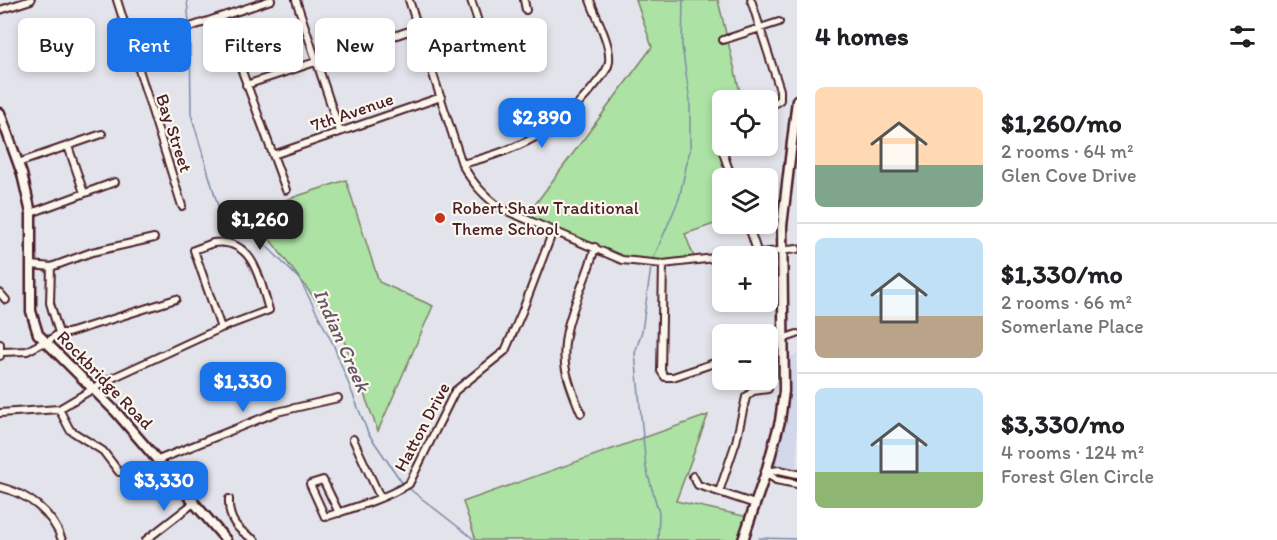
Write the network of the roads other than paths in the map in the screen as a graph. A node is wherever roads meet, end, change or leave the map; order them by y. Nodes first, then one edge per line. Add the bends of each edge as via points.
1 (31, 0) edge
2 (117, 0) edge
3 (271, 0) edge
4 (296, 0) edge
5 (409, 0) edge
6 (471, 0) edge
7 (524, 0) edge
8 (590, 0) edge
9 (751, 0) edge
10 (0, 10) edge
11 (526, 10) dead end
12 (222, 17) junction
13 (122, 18) edge
14 (415, 18) edge
15 (477, 18) edge
16 (779, 22) dead end
17 (191, 27) edge
18 (760, 28) junction
19 (723, 40) dead end
20 (315, 59) edge
21 (315, 62) edge
22 (138, 72) edge
23 (319, 72) edge
24 (433, 72) edge
25 (246, 86) junction
26 (441, 97) junction
27 (797, 100) edge
28 (778, 101) edge
29 (0, 113) edge
30 (340, 132) junction
31 (102, 134) dead end
32 (68, 146) junction
33 (273, 155) junction
34 (18, 163) junction
35 (462, 164) junction
36 (115, 182) dead end
37 (286, 189) dead end
38 (84, 193) junction
39 (182, 207) dead end
40 (31, 213) junction
41 (553, 231) junction
42 (154, 237) dead end
43 (595, 247) junction
44 (797, 249) edge
45 (782, 251) junction
46 (778, 252) edge
47 (712, 258) edge
48 (663, 264) junction
49 (32, 265) junction
50 (51, 267) junction
51 (0, 293) edge
52 (176, 298) dead end
53 (6, 300) dead end
54 (220, 328) junction
55 (59, 333) junction
56 (797, 334) edge
57 (785, 338) junction
58 (778, 340) edge
59 (45, 343) junction
60 (0, 344) edge
61 (1, 354) edge
62 (712, 364) edge
63 (94, 389) junction
64 (760, 390) edge
65 (338, 398) dead end
66 (59, 409) junction
67 (0, 413) edge
68 (581, 413) dead end
69 (353, 439) dead end
70 (158, 460) junction
71 (119, 472) dead end
72 (766, 472) junction
73 (796, 474) edge
74 (693, 476) dead end
75 (796, 484) edge
76 (0, 487) edge
77 (719, 492) junction
78 (380, 497) junction
79 (229, 499) dead end
80 (195, 502) junction
81 (755, 504) junction
82 (339, 513) junction
83 (62, 540) edge
84 (146, 540) edge
85 (226, 540) edge
86 (255, 540) edge
87 (743, 540) edge

1 - 10 street
2 - 13 street, Bay Street
3 - 12 street
4 - 20 street
5 - 14 street
6 - 15 street
7 - 11 street
8 - 35 street via 609,62 594,87 543,135 499,154
9 - 18 street
12 - 17 street
12 - 25 street
16 - 18 street
18 - 19 street
18 - 28 street via 780,90
21 - 25 street
22 - 39 street, Bay Street
23 - 30 street
24 - 26 street
25 - 33 street
26 - 30 street, 7th Avenue
26 - 35 street
27 - 45 street
29 - 34 street, Rockbridge Road
30 - 33 street, 7th Avenue
31 - 32 street
32 - 34 street
32 - 38 street
33 - 37 street
34 - 40 street, Rockbridge Road
35 - 41 street via 477,189 495,204
36 - 38 street
38 - 40 street
40 - 49 street, Rockbridge Road
41 - 43 street
41 - 78 street, Hatton Drive via 501,356 455,392 409,484
42 - 50 street
43 - 48 street via 622,260
43 - 68 street via 570,317 565,352 566,370
44 - 45 street
45 - 46 street
45 - 57 street
47 - 48 street
48 - 62 street via 661,371 673,377
49 - 50 street
49 - 59 street, Rockbridge Road via 33,318
50 - 55 street via 50,303
51 - 53 street
52 - 55 street
54 - 54 street via 269,310 250,256 241,247 221,242 194,250
54 - 63 street
55 - 59 street
56 - 57 street
57 - 58 street
57 - 72 street via 780,421
59 - 61 street via 27,351
59 - 63 street, Rockbridge Road
60 - 61 street
63 - 66 street
63 - 70 street, Rockbridge Road
64 - 77 street via 746,397
65 - 70 street via 277,412
66 - 67 street
66 - 71 street via 70,429 103,451
69 - 78 street
70 - 80 street, Rockbridge Road
72 - 73 street
72 - 75 street via 776,480
72 - 81 street
73 - 75 street
74 - 77 street via 698,485
76 - 83 street via 17,492 41,508
77 - 81 street
78 - 82 street, Hatton Drive
79 - 86 street via 233,523
80 - 84 street
80 - 85 street, Rockbridge Road
81 - 87 street
82 - 82 street via 325,517 310,484 323,480

